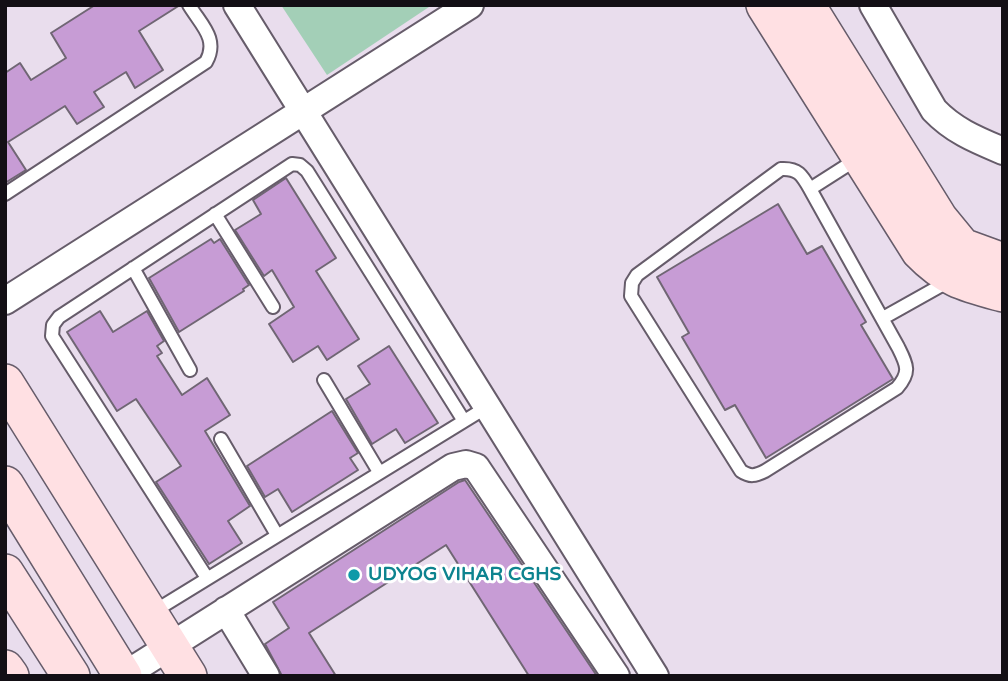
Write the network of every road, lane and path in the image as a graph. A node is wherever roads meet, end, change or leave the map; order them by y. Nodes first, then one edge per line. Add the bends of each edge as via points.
1 (189, 5) edge
2 (237, 5) edge
3 (470, 5) edge
4 (765, 5) edge
5 (806, 5) edge
6 (873, 5) edge
7 (303, 112) junction
8 (1003, 151) edge
9 (860, 157) junction
10 (810, 189) junction
11 (5, 194) edge
12 (215, 214) junction
13 (1003, 262) edge
14 (133, 268) junction
15 (953, 279) junction
16 (1003, 293) edge
17 (5, 301) edge
18 (273, 307) dead end
19 (883, 318) junction
20 (190, 370) dead end
21 (324, 380) dead end
22 (5, 383) edge
23 (475, 414) junction
24 (221, 439) dead end
25 (379, 472) junction
26 (5, 485) edge
27 (277, 536) junction
28 (5, 573) edge
29 (207, 578) junction
30 (226, 610) junction
31 (149, 614) junction
32 (178, 661) edge
33 (5, 669) edge
34 (10, 676) edge
35 (71, 676) edge
36 (123, 676) edge
37 (266, 676) edge
38 (616, 676) edge
39 (655, 676) edge

1 - 11 lane via 211,41 206,62
2 - 7 street
3 - 7 street
4 - 9 street
5 - 13 street via 939,219 962,247
6 - 8 street via 940,116 969,137
7 - 17 street
7 - 23 street
9 - 10 lane
9 - 15 street via 920,251
10 - 19 lane
10 - 19 lane via 800,172 781,169 632,283 631,296 741,471 748,475 765,471 897,388 906,378 906,363
12 - 14 lane
12 - 18 lane
12 - 23 lane via 292,164 300,165
14 - 20 lane
14 - 29 lane via 59,317 52,335
15 - 16 street
15 - 19 lane
21 - 25 lane
22 - 31 street
23 - 25 lane
23 - 39 street
24 - 27 lane
25 - 27 lane
26 - 36 street
27 - 29 lane
28 - 35 street
29 - 31 lane
30 - 32 street
30 - 37 street
30 - 38 street via 453,467 466,464 476,467
31 - 32 street
32 - 36 street
33 - 34 street

